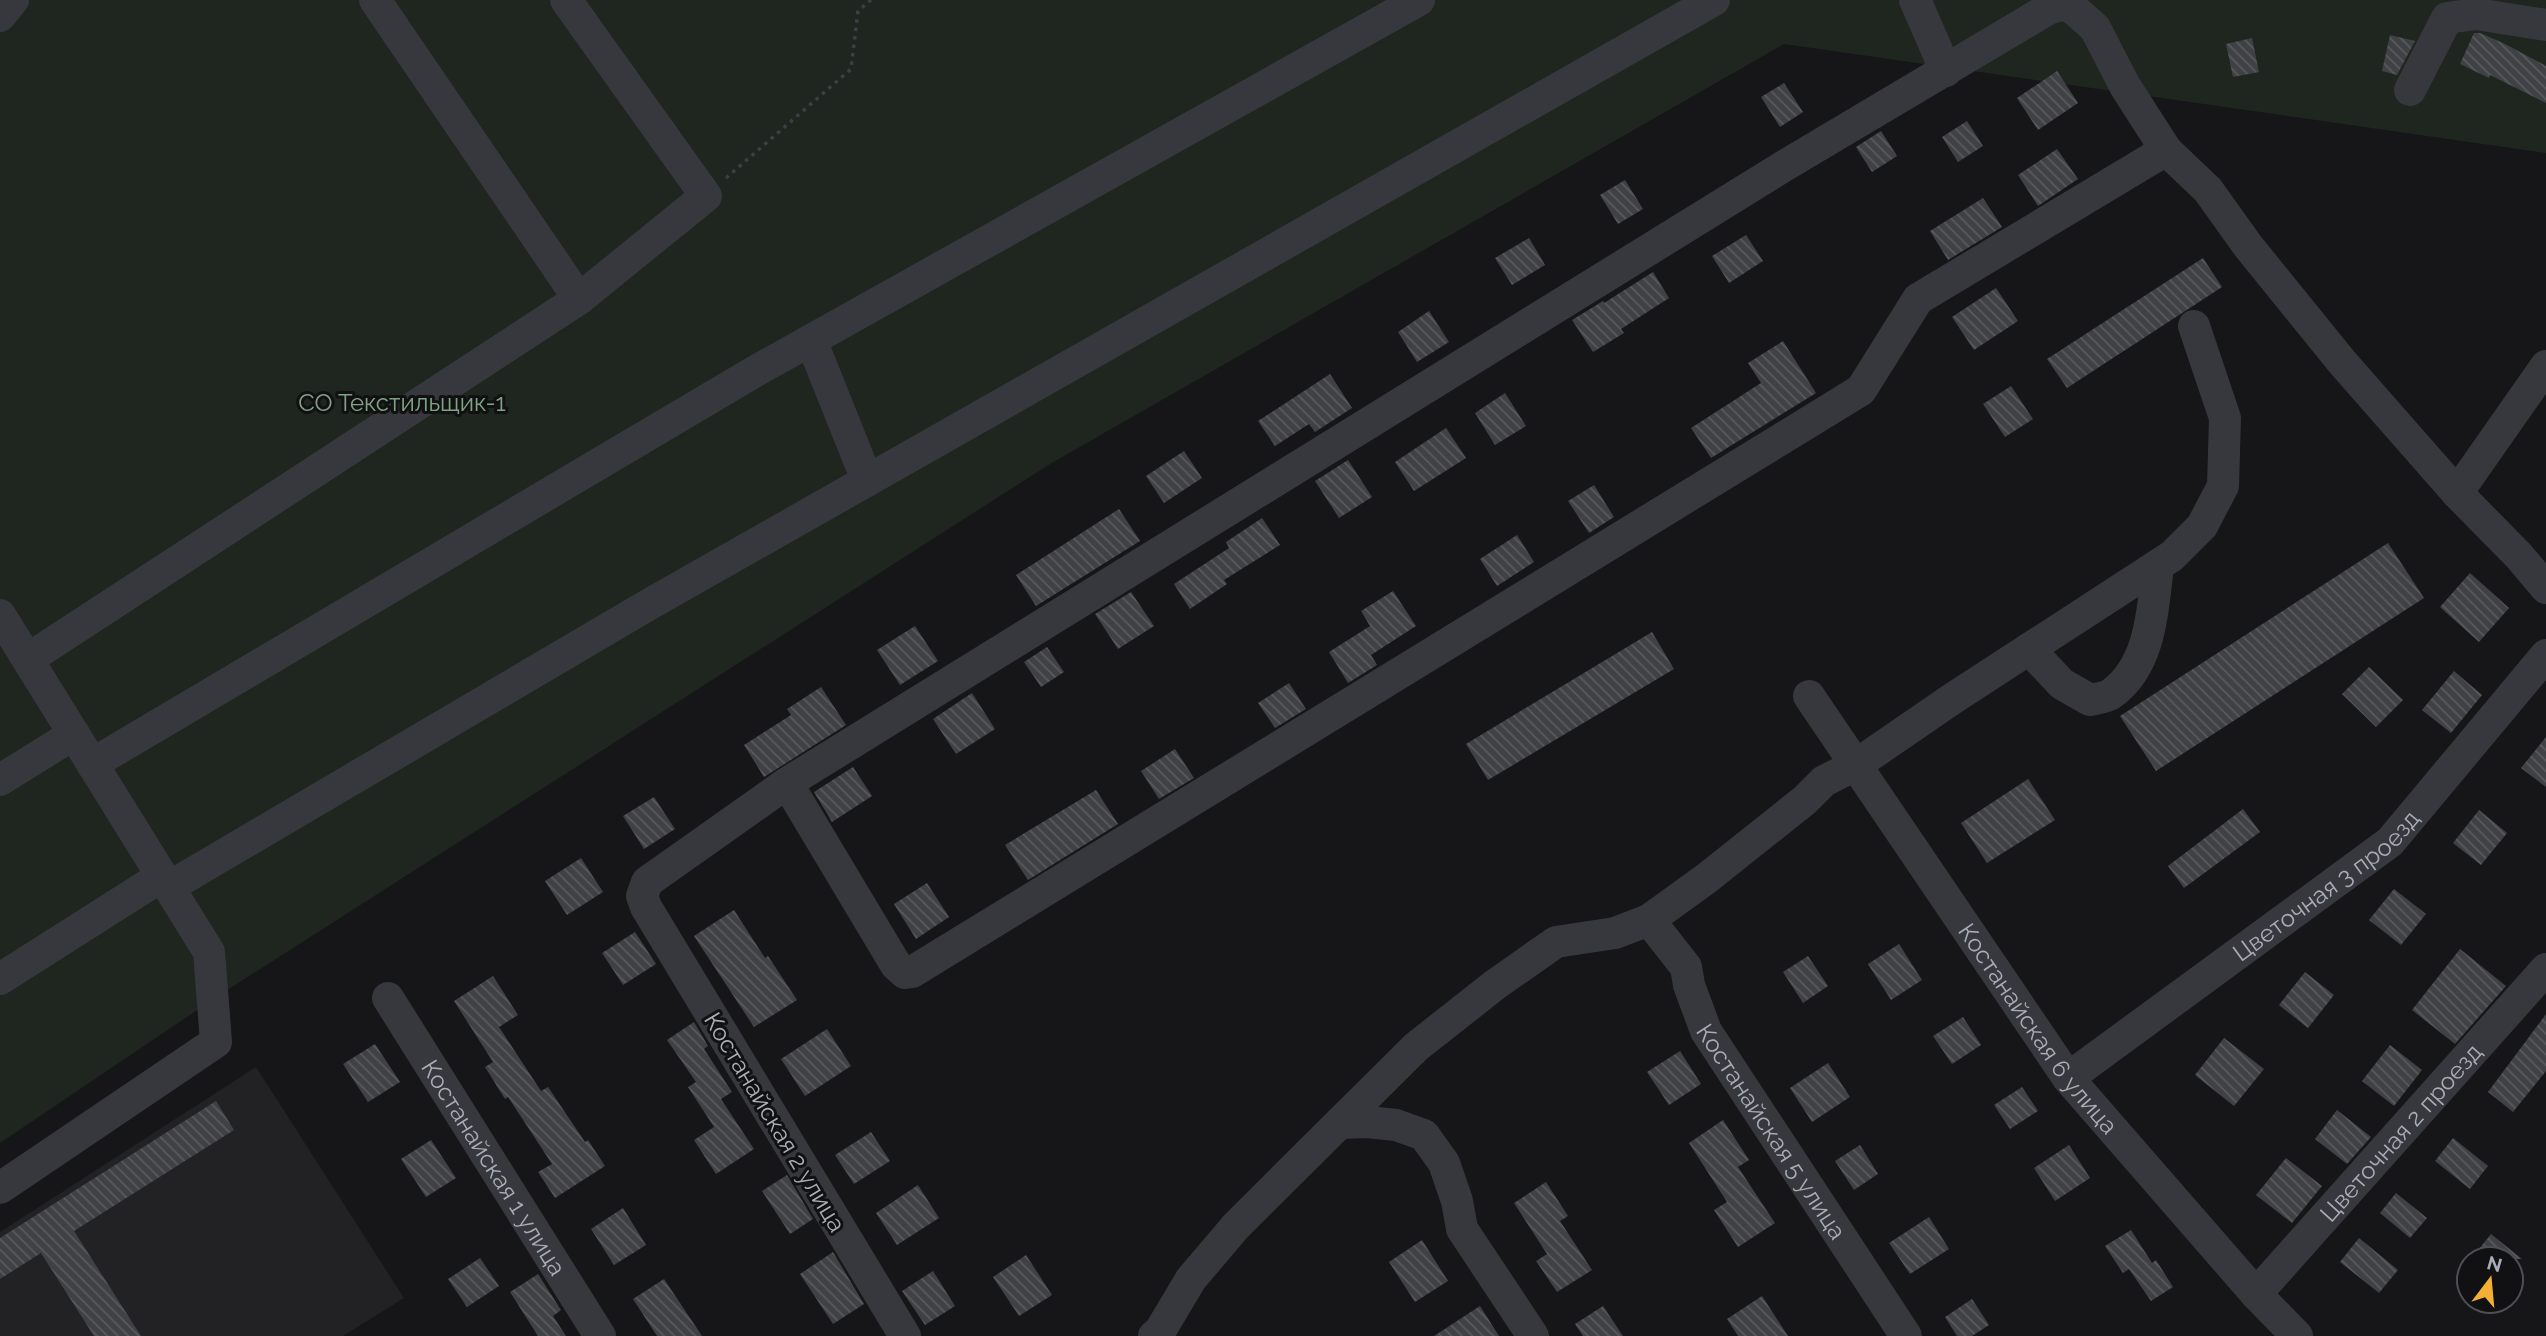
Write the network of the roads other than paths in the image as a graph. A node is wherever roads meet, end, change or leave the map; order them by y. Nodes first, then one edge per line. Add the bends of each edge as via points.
1 (13, 0) edge
2 (375, 0) edge
3 (566, 0) edge
4 (1419, 0) edge
5 (1714, 0) edge
6 (1915, 0) edge
7 (0, 16) edge
8 (2546, 25) edge
9 (1946, 71) junction
10 (2410, 90) dead end
11 (2166, 150) junction
12 (579, 299) junction
13 (2194, 326) dead end
14 (811, 340) junction
15 (2546, 366) edge
16 (867, 481) junction
17 (2457, 493) junction
18 (2158, 565) junction
19 (2546, 588) edge
20 (0, 615) edge
21 (2029, 649) junction
22 (2546, 655) edge
23 (28, 659) junction
24 (1809, 696) dead end
25 (74, 734) junction
26 (92, 764) junction
27 (1856, 765) junction
28 (0, 780) edge
29 (787, 783) junction
30 (165, 882) junction
31 (1649, 920) junction
32 (2546, 969) edge
33 (0, 979) edge
34 (388, 998) dead end
35 (2068, 1079) junction
36 (1340, 1124) junction
37 (0, 1188) edge
38 (2256, 1294) junction
39 (600, 1336) edge
40 (905, 1336) edge
41 (1154, 1336) edge
42 (1533, 1336) edge
43 (1906, 1336) edge
44 (2297, 1336) edge

1 - 7 street
2 - 12 street
3 - 12 street via 706,196
4 - 14 street
5 - 16 street
6 - 9 street
8 - 10 street via 2476,14 2447,18
9 - 11 street via 2025,20 2065,5 2095,28
9 - 29 street via 1784,166
11 - 17 street via 2208,190 2325,341
11 - 29 street via 1918,299 1861,390 912,972 905,973 896,965
12 - 23 street
13 - 18 street via 2225,418 2223,486 2202,526
14 - 16 street
14 - 26 street
15 - 17 street
16 - 30 street
17 - 19 street
18 - 21 street
18 - 21 street via 2150,633 2130,676 2109,696 2090,700 2062,684
20 - 23 street
21 - 27 street
22 - 35 street, Цветочная 3 проезд via 2390,842
23 - 25 street
24 - 27 street, Костанайская 6 улица
25 - 26 street
25 - 28 street
26 - 30 street
27 - 31 street via 1824,781 1718,870
27 - 35 street, Костанайская 6 улица
29 - 40 street, Костанайская 2 улица via 647,882 642,896
30 - 33 street
30 - 37 street via 209,953 216,1042
31 - 36 street via 1615,933 1556,942 1416,1047
31 - 43 street, Костанайская 5 улица via 1686,967 1706,1031
32 - 38 street, Цветочная 2 проезд
34 - 39 street, Костанайская 1 улица
35 - 38 street, Костанайская 6 улица
36 - 41 street via 1236,1226 1191,1279
36 - 42 street via 1396,1125 1424,1135 1444,1163 1462,1229
38 - 44 street, Костанайская 6 улица

